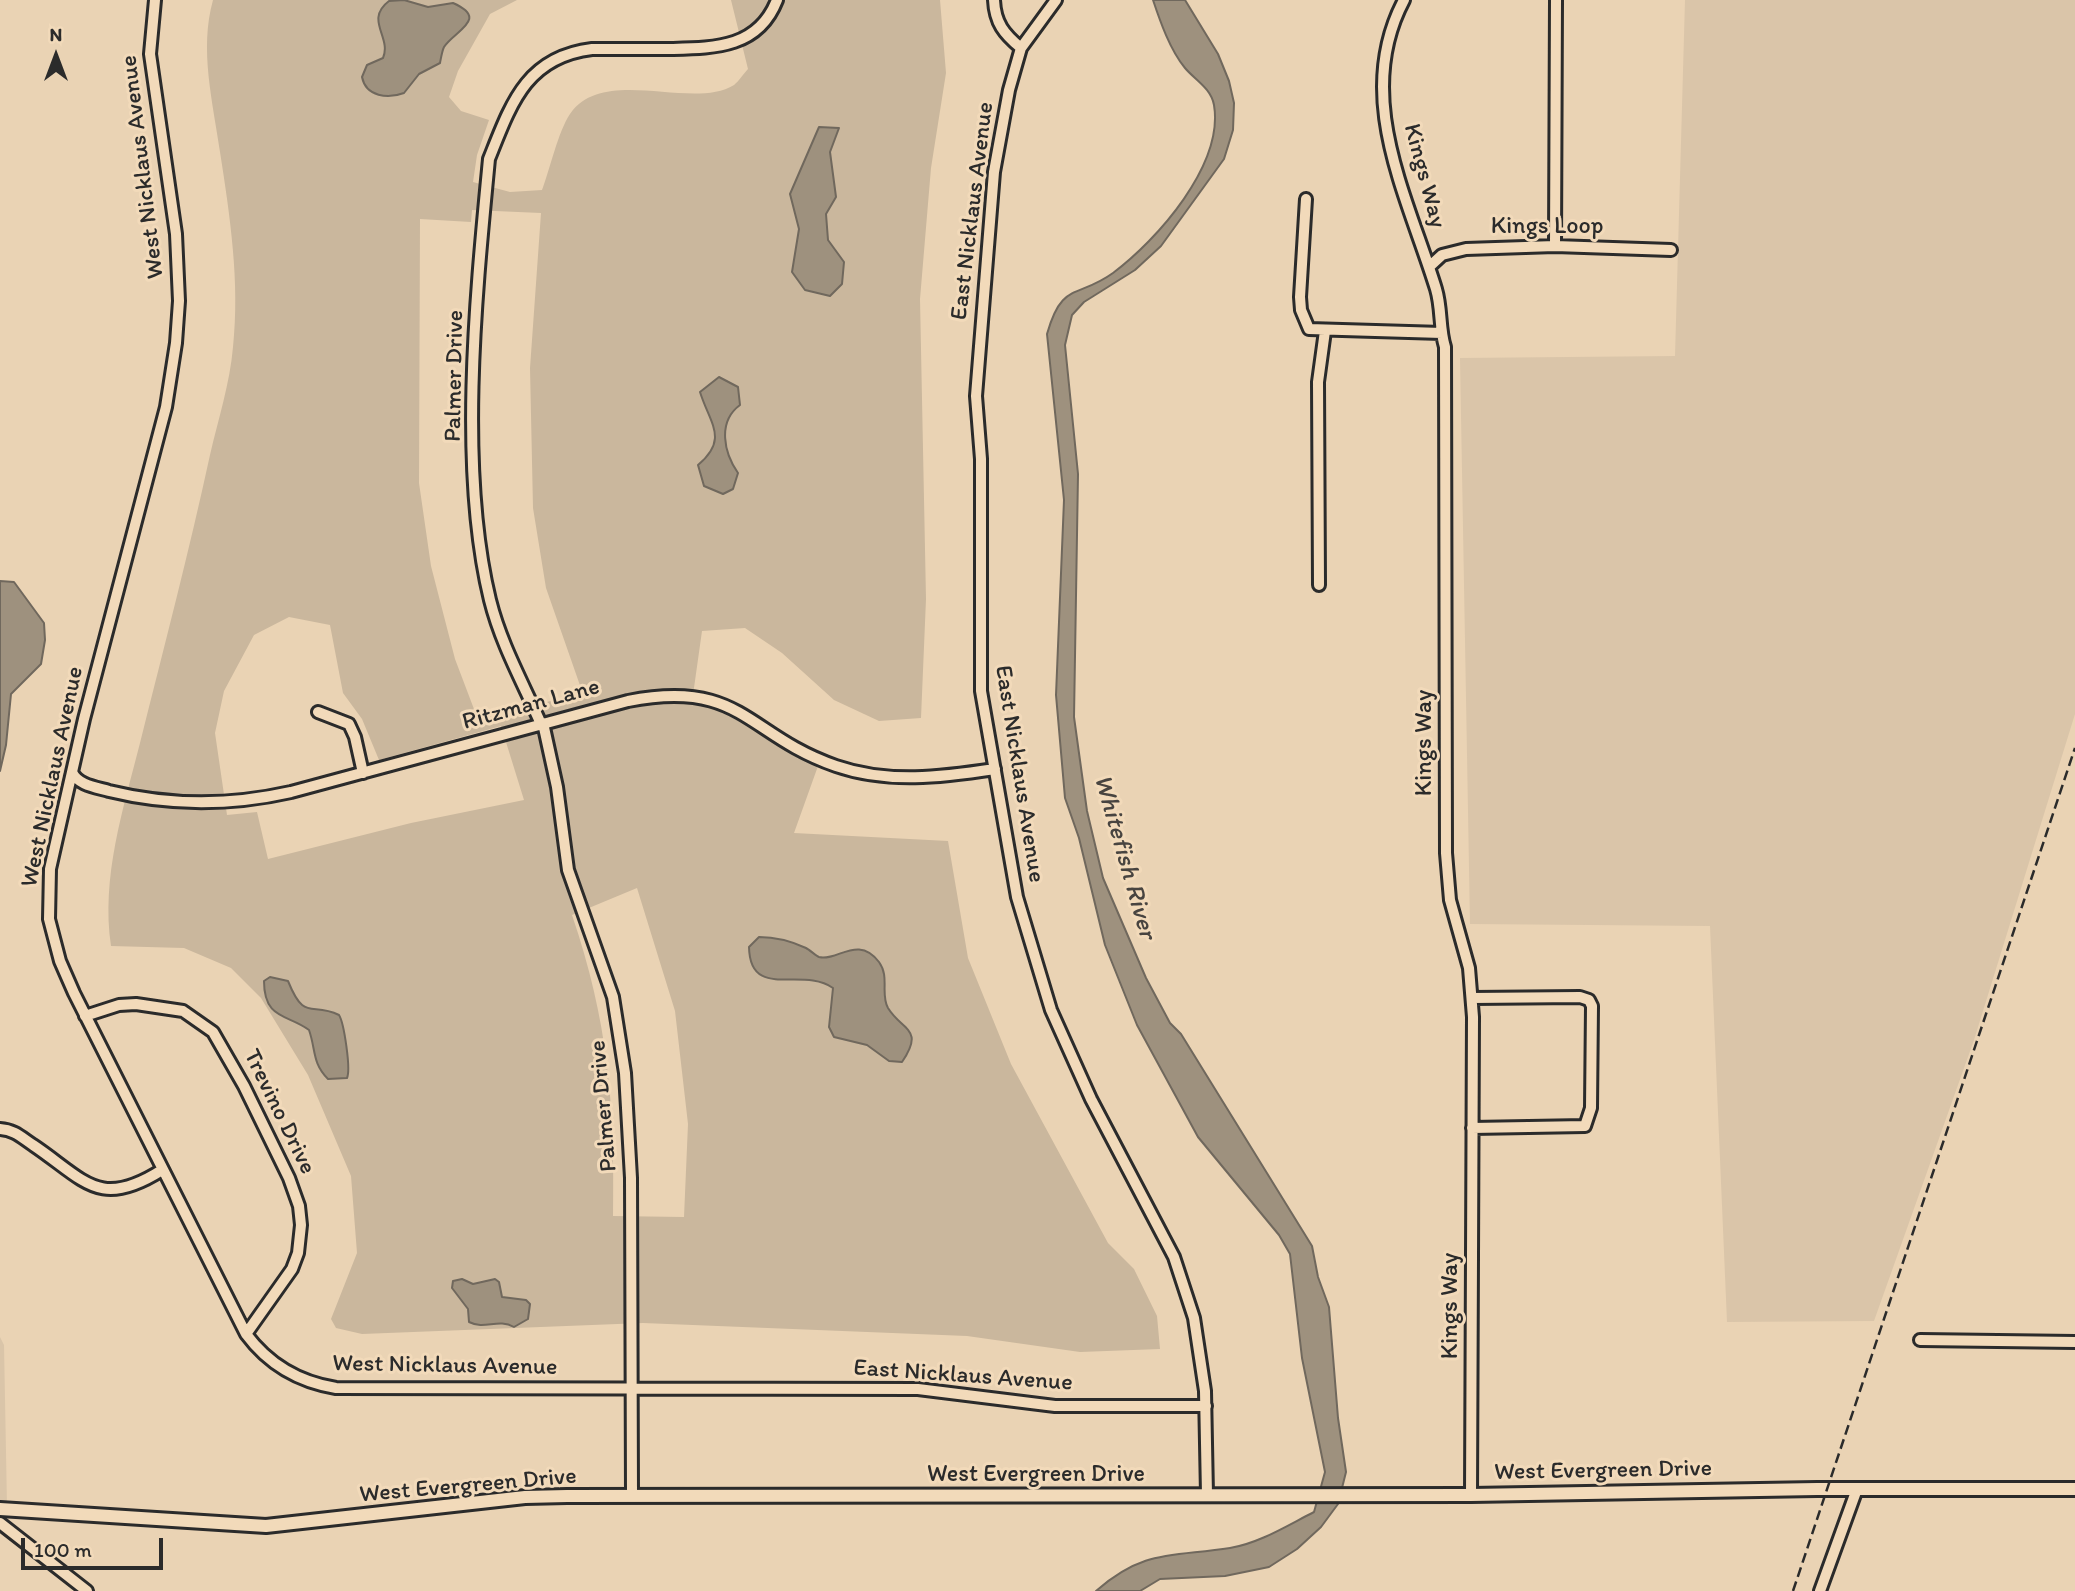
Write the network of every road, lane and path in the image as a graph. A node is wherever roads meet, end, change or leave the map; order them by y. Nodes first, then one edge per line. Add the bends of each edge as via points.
1 (155, 0) edge
2 (777, 0) edge
3 (994, 0) edge
4 (1056, 0) edge
5 (1404, 0) edge
6 (1556, 0) edge
7 (1021, 48) junction
8 (1306, 199) dead end
9 (1555, 246) junction
10 (1671, 250) dead end
11 (1429, 267) junction
12 (1325, 331) junction
13 (1442, 333) junction
14 (1319, 584) dead end
15 (318, 712) dead end
16 (542, 723) junction
17 (995, 769) junction
18 (72, 772) junction
19 (363, 773) junction
20 (1472, 998) junction
21 (85, 1016) junction
22 (1472, 1128) junction
23 (0, 1129) edge
24 (162, 1170) junction
25 (246, 1334) junction
26 (1920, 1340) dead end
27 (2075, 1342) edge
28 (632, 1387) junction
29 (1206, 1406) junction
30 (1857, 1489) junction
31 (2075, 1489) edge
32 (1207, 1495) junction
33 (1471, 1495) junction
34 (632, 1496) junction
35 (0, 1509) edge
36 (0, 1523) edge
37 (87, 1591) edge
38 (1820, 1591) edge

1 - 18 street, West Nicklaus Avenue via 150,54 176,234 176,343 166,407
2 - 16 street, Palmer Drive via 756,31 724,47 570,52 546,62 529,77 489,159 474,354 475,480 485,574 499,628
3 - 7 street via 998,24
4 - 7 street, East Nicklaus Avenue
5 - 11 street, Kings Way via 1385,43 1383,102 1397,177
6 - 9 street
7 - 17 street, East Nicklaus Avenue via 994,172 976,396 981,458 979,666
8 - 12 street via 1301,310 1309,329
9 - 10 street, Kings Loop
9 - 11 street, Kings Loop via 1458,250
11 - 13 street, Kings Way
12 - 13 street
12 - 14 street via 1317,423
13 - 20 street, Kings Way via 1446,853 1450,900 1468,956
15 - 19 street via 349,724
16 - 17 street, Ritzman Lane via 628,701 682,695 732,706 815,758 859,772 918,778
16 - 19 street, Ritzman Lane
16 - 28 street, Palmer Drive via 557,787 568,870 606,973 622,1047 631,1178
17 - 29 street, East Nicklaus Avenue via 1017,897 1047,998 1085,1088 1174,1257 1201,1350
18 - 19 street, Ritzman Lane via 79,781 127,795 208,803 267,798
18 - 21 street, West Nicklaus Avenue via 47,903 60,961
20 - 22 street, Kings Way
20 - 22 street via 1589,1000 1592,1032 1591,1108 1585,1126
21 - 24 street, West Nicklaus Avenue
21 - 25 street, Trevino Drive via 136,1004 183,1011 213,1032 244,1086 292,1187 301,1225 292,1269
22 - 33 street, Kings Way
23 - 24 street via 18,1134 99,1189 132,1186
24 - 25 street, West Nicklaus Avenue
25 - 28 street, West Nicklaus Avenue via 284,1371 337,1388
26 - 27 street
28 - 29 street, East Nicklaus Avenue via 918,1389 1055,1406
28 - 34 street, Palmer Drive
29 - 32 street, East Nicklaus Avenue
30 - 31 street, West Evergreen Drive
30 - 33 street, West Evergreen Drive
30 - 38 street
32 - 33 street, West Evergreen Drive
32 - 34 street, West Evergreen Drive
34 - 35 street, West Evergreen Drive via 525,1497 266,1526
36 - 37 street

